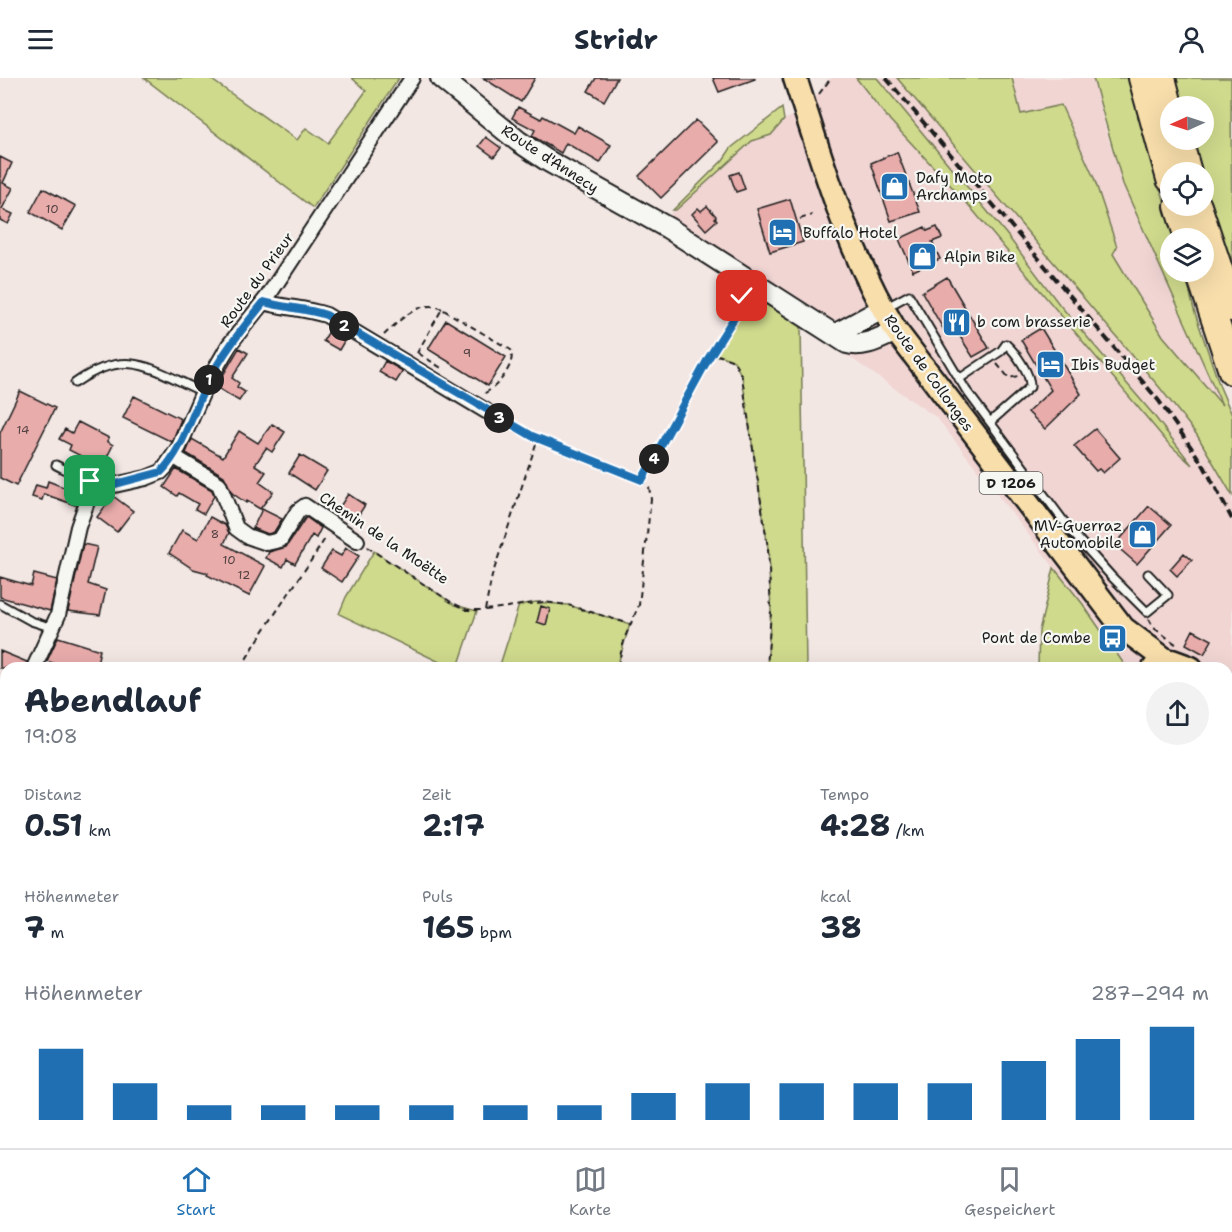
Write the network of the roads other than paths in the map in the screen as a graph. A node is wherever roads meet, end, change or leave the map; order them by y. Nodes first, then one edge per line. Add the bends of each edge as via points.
1 (412, 78) edge
2 (795, 78) edge
3 (1142, 78) edge
4 (1162, 78) edge
5 (451, 84) edge
6 (1167, 96) edge
7 (1165, 162) edge
8 (1201, 216) edge
9 (1202, 282) edge
10 (264, 302) junction
11 (1232, 308) edge
12 (882, 309) junction
13 (896, 331) junction
14 (836, 334) junction
15 (1232, 371) edge
16 (959, 379) junction
17 (75, 383) dead end
18 (203, 392) junction
19 (486, 411) road end
20 (990, 422) junction
21 (173, 456) junction
22 (56, 465) dead end
23 (101, 488) junction
24 (357, 541) road end
25 (1148, 574) dead end
26 (0, 604) edge
27 (53, 628) junction
28 (1128, 634) junction
29 (1174, 661) edge
30 (37, 662) edge
31 (1139, 662) edge

1 - 10 street, Route du Prieur
2 - 12 main road, Route de Collonges / D 1206 via 844,225
3 - 7 highway
4 - 6 highway
5 - 14 street, Route d'Annecy via 548,161 668,228
8 - 11 highway
9 - 15 highway
10 - 18 street, Route du Prieur via 229,345
10 - 19 street via 326,315
12 - 13 main road, Route de Collonges / D 1206
12 - 14 street
12 - 16 lane via 909,295
13 - 14 street, Route d'Annecy via 856,345
13 - 28 main road, Route de Collonges / D 1206
16 - 20 lane
16 - 20 lane via 1006,344 1030,381 1030,389
17 - 18 lane via 88,374 131,362
18 - 21 street, Route du Prieur
20 - 25 lane via 1086,549 1147,612 1168,595
21 - 23 street, Route du Prieur via 157,474
21 - 24 street, Chemin de la Moëtte via 219,484 236,528 247,536 267,543 280,540 305,506
22 - 23 lane
23 - 27 street via 88,499 82,511
26 - 27 lane
27 - 30 street
28 - 29 main road, Route de Collonges / D 1206
28 - 31 main road, Route de Collonges / D 1206

